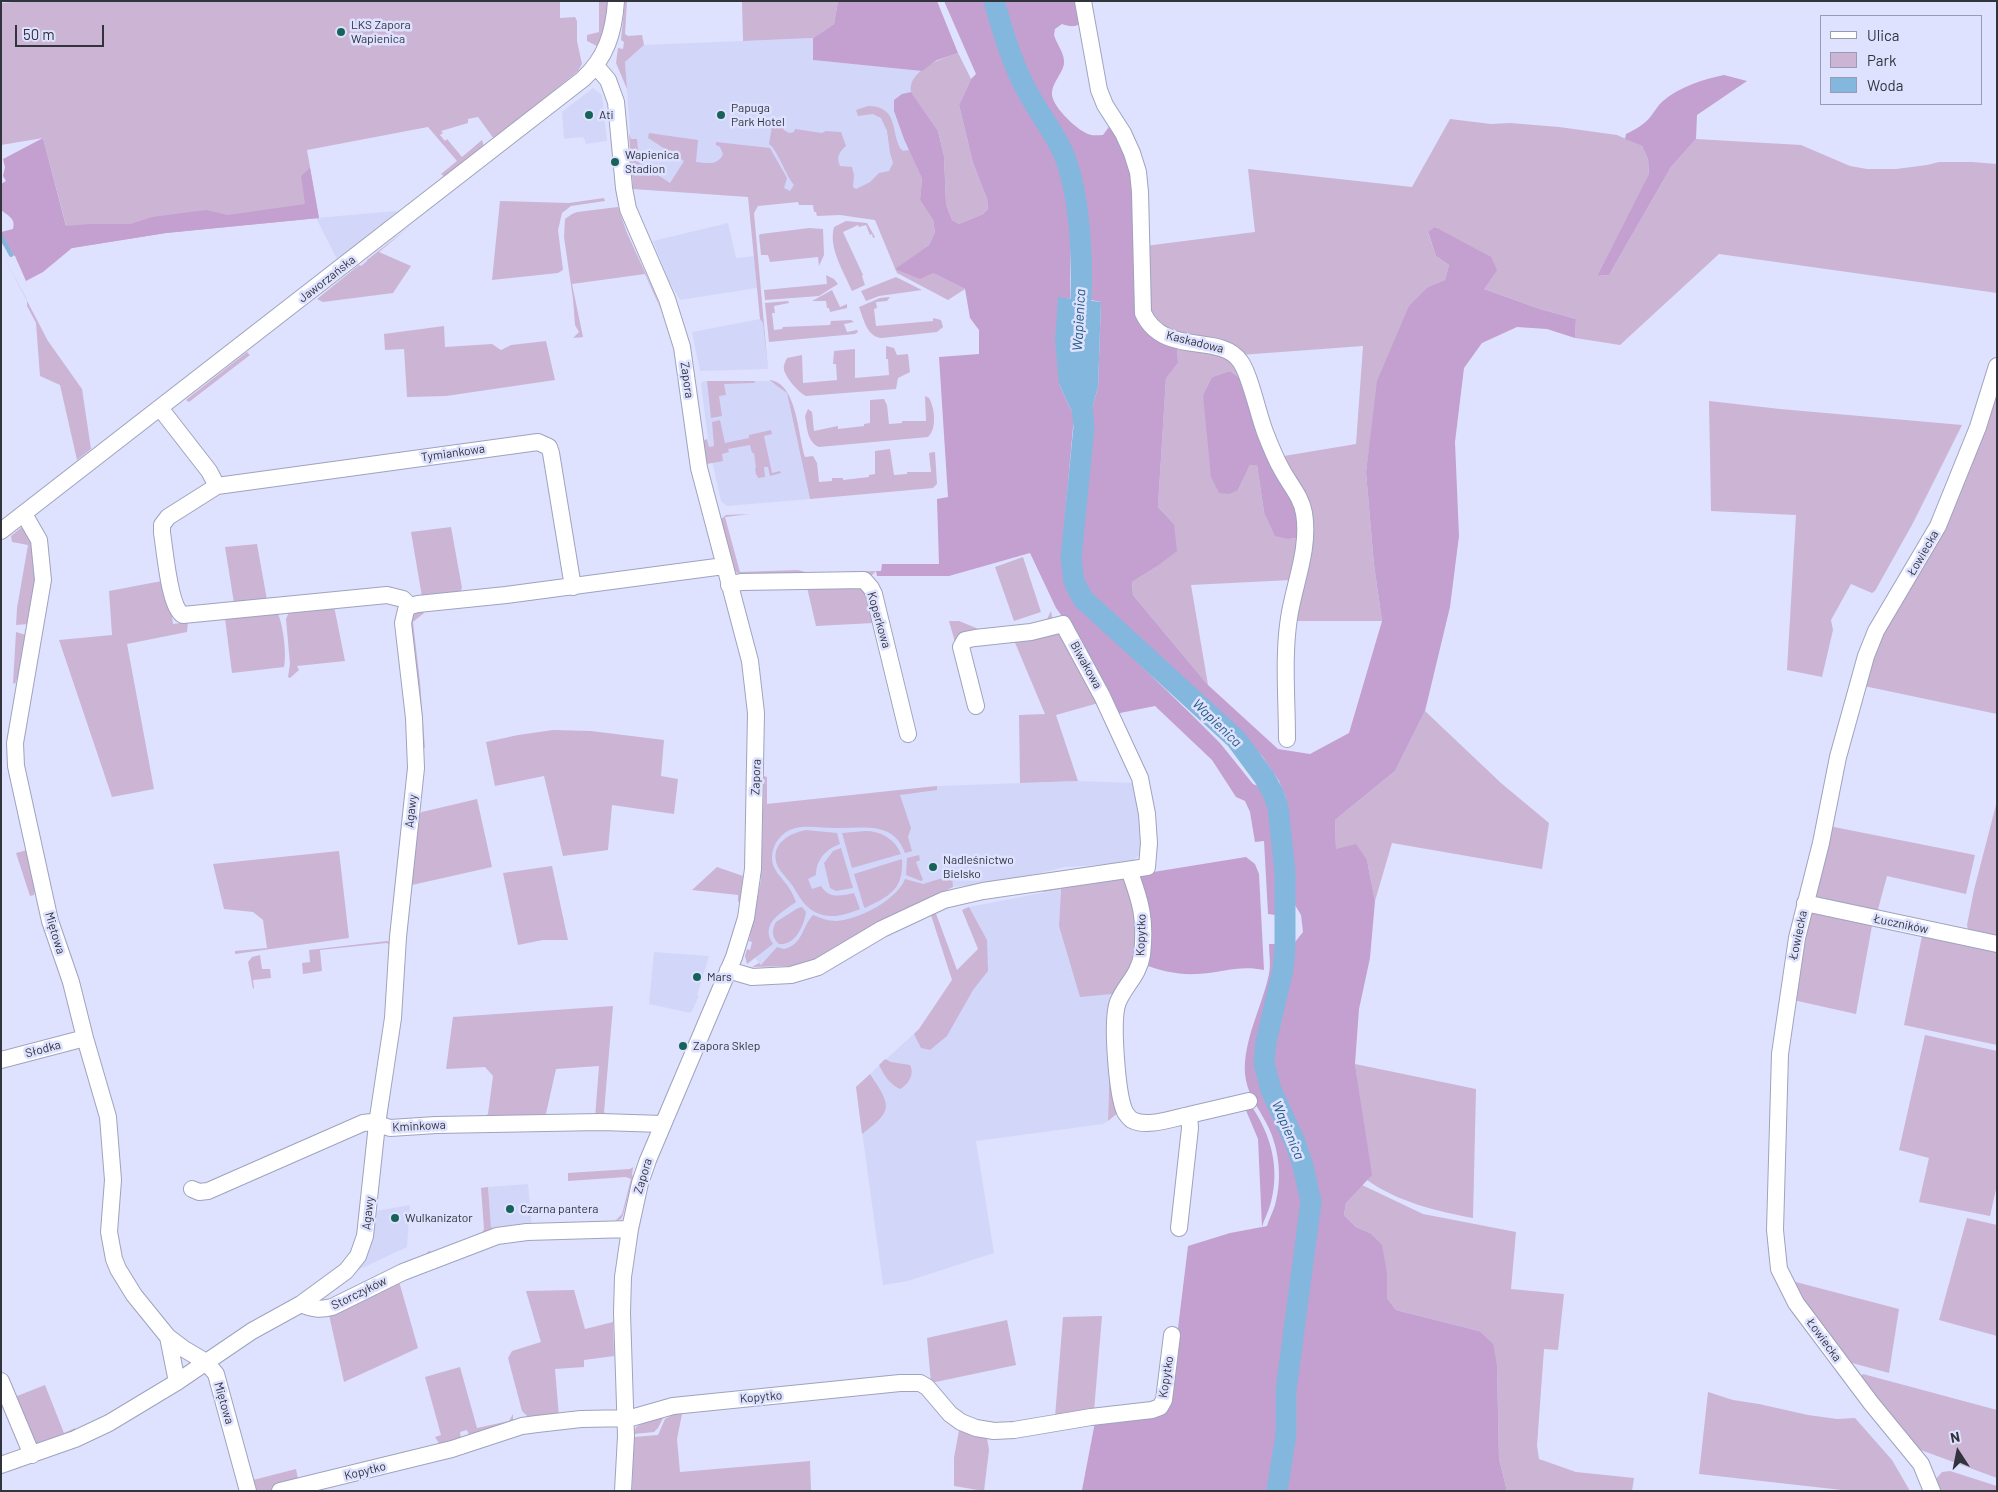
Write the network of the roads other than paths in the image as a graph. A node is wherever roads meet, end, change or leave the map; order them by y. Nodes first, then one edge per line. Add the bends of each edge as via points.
1 (616, 1) edge
2 (1083, 1) edge
3 (596, 66) junction
4 (1997, 366) edge
5 (160, 408) junction
6 (217, 486) junction
7 (24, 514) junction
8 (1, 531) edge
9 (724, 566) junction
10 (730, 585) junction
11 (572, 586) junction
12 (410, 606) junction
13 (976, 706) dead end
14 (908, 734) dead end
15 (1287, 739) dead end
16 (1129, 870) junction
17 (1805, 903) junction
18 (1997, 944) edge
19 (728, 970) junction
20 (85, 1038) junction
21 (1, 1060) edge
22 (1249, 1101) dead end
23 (1189, 1115) junction
24 (377, 1124) junction
25 (662, 1124) junction
26 (192, 1189) dead end
27 (1179, 1228) dead end
28 (630, 1229) junction
29 (301, 1304) junction
30 (1172, 1335) dead end
31 (168, 1336) junction
32 (206, 1362) junction
33 (1, 1381) edge
34 (177, 1382) junction
35 (626, 1418) junction
36 (32, 1455) junction
37 (1, 1464) edge
38 (248, 1491) edge
39 (280, 1491) edge
40 (623, 1491) edge
41 (1932, 1491) edge

1 - 3 street, Jaworzańska via 610,41
2 - 15 street, Kaskadowa via 1100,90 1123,133 1138,172 1143,313 1151,326 1167,337 1225,349 1233,352 1244,365 1275,458 1298,492 1304,513 1301,565 1289,618
3 - 5 street, Jaworzańska via 541,113
3 - 9 street, Zapora via 608,80 616,102 628,209 678,331 699,468
4 - 17 street, Łowiecka via 1978,427 1938,526 1870,643 1838,757 1821,844
5 - 6 street
5 - 7 street, Jaworzańska
6 - 11 street, Tymiankowa via 538,442 549,447
6 - 12 street, Tymiankowa via 168,517 162,525 172,597 179,612 193,615 387,595 404,599
7 - 8 street, Jaworzańska
7 - 20 street, Miętowa via 39,540 43,580 16,734 16,766 50,921 71,982
9 - 10 street, Zapora
9 - 11 street
10 - 14 street, Koperkowa via 741,582 864,580 874,594
10 - 19 street, Zapora via 750,661 756,742 751,889 741,938
11 - 12 street
12 - 24 street, Agawy via 403,623 416,763 393,1018
13 - 16 street, Biwakowa via 961,647 965,640 1030,632 1063,624 1102,696 1140,778 1147,814 1147,867
16 - 19 street via 983,891 944,900 882,928 818,967 798,973 760,977
16 - 23 street, Kopytko via 1142,908 1144,932 1140,964 1115,1013 1123,1105 1128,1116 1139,1122 1158,1122
17 - 18 street, Łuczników
17 - 41 street, Łowiecka via 1790,977 1780,1054 1775,1230 1780,1269 1796,1303 1921,1464
19 - 25 street, Zapora
20 - 21 street, Słodka
20 - 31 street, Miętowa via 108,1117 113,1180 109,1221 112,1250 126,1282
22 - 23 street, Kopytko
23 - 27 street
24 - 25 street, Kminkowa via 390,1128 601,1122
24 - 26 street, Kminkowa via 355,1126 208,1191
24 - 29 street, Agawy via 363,1246 339,1278
25 - 28 street, Zapora via 640,1183
28 - 29 street, Storczyków via 496,1236 403,1272 332,1307 322,1310
28 - 35 street, Zapora via 622,1295
29 - 32 street
30 - 35 street, Kopytko via 1164,1400 1160,1407 1152,1410 1014,1430 976,1428 950,1414 927,1387 912,1382 673,1406
31 - 32 street, Miętowa
31 - 34 street, Miętowa
32 - 34 street
32 - 38 street, Miętowa via 219,1383
33 - 36 street
34 - 36 street via 109,1423
35 - 39 street, Kopytko via 566,1420 522,1426 452,1449
35 - 40 street, Zapora
36 - 37 street

